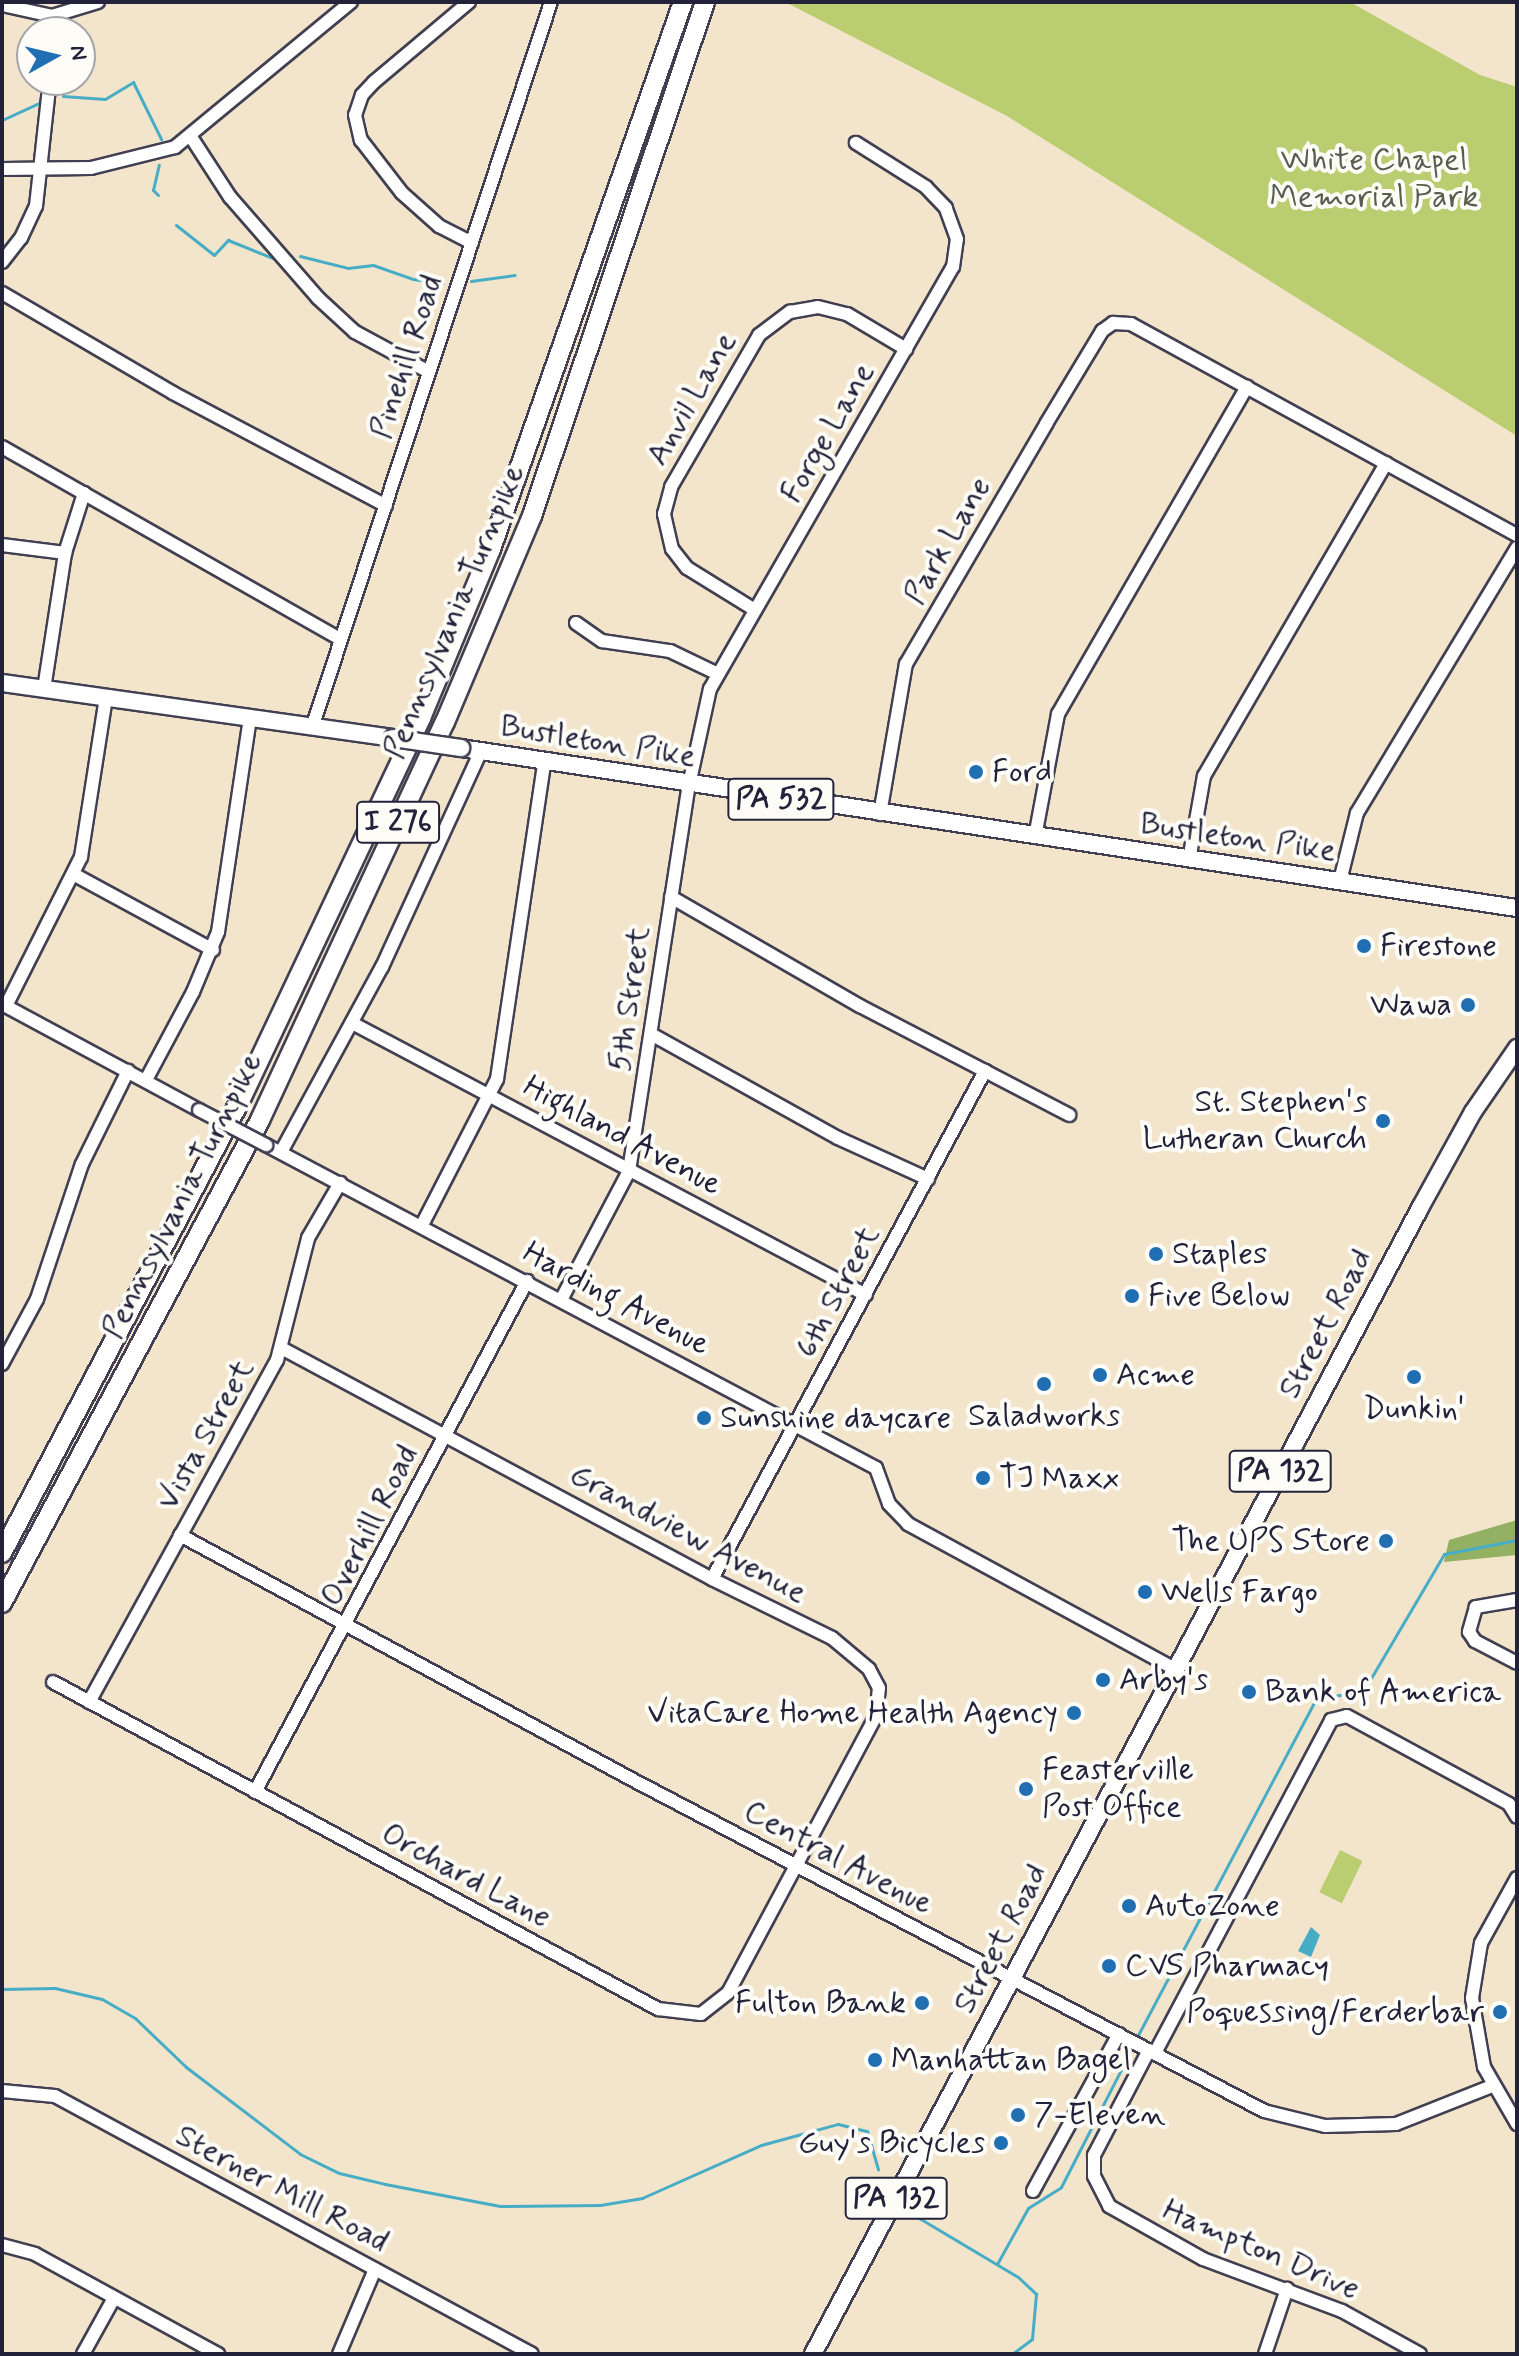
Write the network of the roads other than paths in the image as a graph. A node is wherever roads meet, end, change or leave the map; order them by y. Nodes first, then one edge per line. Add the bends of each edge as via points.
1 (98, 2) edge
2 (351, 2) edge
3 (469, 2) edge
4 (551, 2) edge
5 (683, 2) edge
6 (705, 2) edge
7 (2, 5) edge
8 (52, 16) joint
9 (49, 96) edge
10 (191, 137) junction
11 (856, 143) dead end
12 (2, 169) edge
13 (43, 169) junction
14 (472, 243) junction
15 (2, 262) edge
16 (2, 293) edge
17 (906, 349) junction
18 (429, 372) junction
19 (1247, 387) junction
20 (2, 447) edge
21 (1386, 463) junction
22 (84, 493) junction
23 (386, 506) junction
24 (1517, 535) edge
25 (2, 545) edge
26 (1517, 548) edge
27 (65, 553) junction
28 (755, 610) junction
29 (576, 623) dead end
30 (340, 639) junction
31 (718, 674) junction
32 (2, 683) edge
33 (44, 689) junction
34 (106, 698) junction
35 (250, 719) junction
36 (312, 728) junction
37 (481, 751) junction
38 (544, 763) junction
39 (689, 785) junction
40 (880, 814) junction
41 (1035, 837) junction
42 (1189, 860) junction
43 (75, 875) junction
44 (1340, 881) junction
45 (671, 897) junction
46 (1517, 908) edge
47 (213, 950) junction
48 (4, 1005) edge
49 (354, 1024) junction
50 (651, 1034) junction
51 (1517, 1048) edge
52 (128, 1071) junction
53 (985, 1071) junction
54 (146, 1080) junction
55 (491, 1097) junction
56 (1069, 1115) dead end
57 (281, 1152) junction
58 (629, 1171) junction
59 (928, 1179) junction
60 (340, 1183) junction
61 (422, 1225) junction
62 (527, 1281) junction
63 (866, 1295) junction
64 (561, 1300) junction
65 (282, 1348) junction
66 (3, 1360) edge
67 (797, 1426) junction
68 (446, 1434) junction
69 (180, 1535) junction
70 (2, 1553) edge
71 (712, 1579) junction
72 (1517, 1600) edge
73 (2, 1603) edge
74 (348, 1626) junction
75 (1517, 1663) edge
76 (1175, 1669) junction
77 (53, 1682) dead end
78 (89, 1702) junction
79 (255, 1792) junction
80 (1517, 1817) edge
81 (796, 1866) junction
82 (1517, 1878) edge
83 (1012, 1979) junction
84 (1119, 2034) junction
85 (1152, 2051) junction
86 (1492, 2086) junction
87 (2, 2091) edge
88 (1517, 2124) edge
89 (1033, 2191) dead end
90 (2, 2245) edge
91 (375, 2269) junction
92 (1287, 2289) junction
93 (114, 2298) junction
94 (83, 2354) edge
95 (218, 2354) edge
96 (339, 2354) edge
97 (532, 2354) edge
98 (813, 2354) edge
99 (1265, 2354) edge
100 (1420, 2354) edge

1 - 8 street
2 - 10 street
3 - 14 street via 374,82 355,115 361,140 402,193 428,219
4 - 14 street, Pinehill Road
5 - 70 highway, Pennsylvania Turnpike / I 276 via 491,549 421,718 240,1101
6 - 73 highway, Pennsylvania Turnpike / I 276 via 532,516 445,722 260,1120
7 - 8 street
9 - 13 street
10 - 13 street via 135,161
10 - 18 street via 230,197 318,298 355,332
11 - 17 street, Forge Lane via 937,196 955,230 953,267
12 - 13 street
13 - 15 street via 30,223
14 - 18 street, Pinehill Road
16 - 23 street via 173,393
17 - 28 street, Forge Lane
17 - 28 street, Anvil Lane via 847,314 818,307 790,312 759,335 671,487 664,514 672,549 687,568
18 - 23 street, Pinehill Road
19 - 21 street
19 - 40 street, Park Lane via 1119,321 1102,331 906,664
19 - 41 street via 1058,714
20 - 22 street
21 - 24 street
21 - 42 street via 1204,776
22 - 27 street
22 - 30 street
23 - 30 street, Pinehill Road
25 - 27 street
26 - 44 street via 1357,813
27 - 33 street
28 - 31 street, Forge Lane
29 - 31 street via 602,641 670,651
30 - 36 street, Pinehill Road
31 - 39 street, Forge Lane via 704,704
32 - 33 main road, Bustleton Pike / PA 532
33 - 34 main road, Bustleton Pike / PA 532
34 - 35 main road, Bustleton Pike / PA 532
34 - 43 street via 89,823
35 - 36 main road, Bustleton Pike / PA 532
35 - 47 street
36 - 37 main road, Bustleton Pike / PA 532, bridge
37 - 38 main road, Bustleton Pike / PA 532
37 - 49 street
38 - 39 main road, Bustleton Pike / PA 532
38 - 55 street
39 - 40 main road, Bustleton Pike / PA 532
39 - 45 street, 5th Street
40 - 41 main road, Bustleton Pike / PA 532
41 - 42 main road, Bustleton Pike / PA 532
42 - 44 main road, Bustleton Pike / PA 532
43 - 47 street
43 - 48 street
44 - 46 main road, Bustleton Pike / PA 532
45 - 50 street, 5th Street
45 - 53 street
47 - 54 street
48 - 52 street, Harding Avenue
49 - 55 street, Highland Avenue
49 - 57 street
50 - 58 street, 5th Street
50 - 59 street via 838,1138
51 - 76 main road, Street Road / PA 132 via 1453,1147
52 - 54 street, Harding Avenue
52 - 66 street via 78,1175 37,1299
53 - 56 street
53 - 59 street, 6th Street
54 - 57 street, Harding Avenue, bridge
55 - 58 street, Highland Avenue
55 - 61 street
57 - 60 street, Harding Avenue
58 - 63 street, Highland Avenue
58 - 64 street, 5th Street
59 - 63 street, 6th Street
60 - 61 street, Harding Avenue
60 - 65 street, Vista Street via 308,1238
61 - 62 street, Harding Avenue
62 - 64 street, Harding Avenue
62 - 68 street, Overhill Road
63 - 67 street, 6th Street
64 - 67 street, Harding Avenue
65 - 68 street, Grandview Avenue
65 - 69 street, Vista Street
67 - 71 street, 6th Street
67 - 76 street, Harding Avenue via 876,1468 889,1504 908,1524
68 - 71 street, Grandview Avenue
68 - 74 street, Overhill Road
69 - 74 street, Central Avenue
69 - 78 street, Vista Street
71 - 81 street, Grandview Avenue via 832,1638 877,1681 876,1716
72 - 75 street via 1476,1607 1469,1632 1475,1641
74 - 79 street, Overhill Road
74 - 81 street, Central Avenue
76 - 83 main road, Street Road / PA 132
77 - 78 street, Orchard Lane
78 - 79 street, Orchard Lane
79 - 81 street, Orchard Lane via 658,2009 680,2016 701,2014 726,1997
80 - 85 street, Hampton Drive via 1509,1804 1347,1716 1331,1720
81 - 83 street, Central Avenue
82 - 86 street via 1492,1917 1473,1984 1474,2026
83 - 84 street, Central Avenue
83 - 98 main road, Street Road / PA 132
84 - 85 street, Central Avenue
84 - 89 street
85 - 86 street, Central Avenue via 1264,2111 1325,2126 1396,2124
85 - 92 street, Hampton Drive via 1094,2155 1094,2176 1104,2200 1118,2214 1203,2259
86 - 88 street
87 - 91 street, Sterner Mill Road via 55,2096
90 - 93 street via 35,2254
91 - 96 street
91 - 97 street, Sterner Mill Road
92 - 99 street
92 - 100 street, Hampton Drive via 1342,2311
93 - 94 street
93 - 95 street

